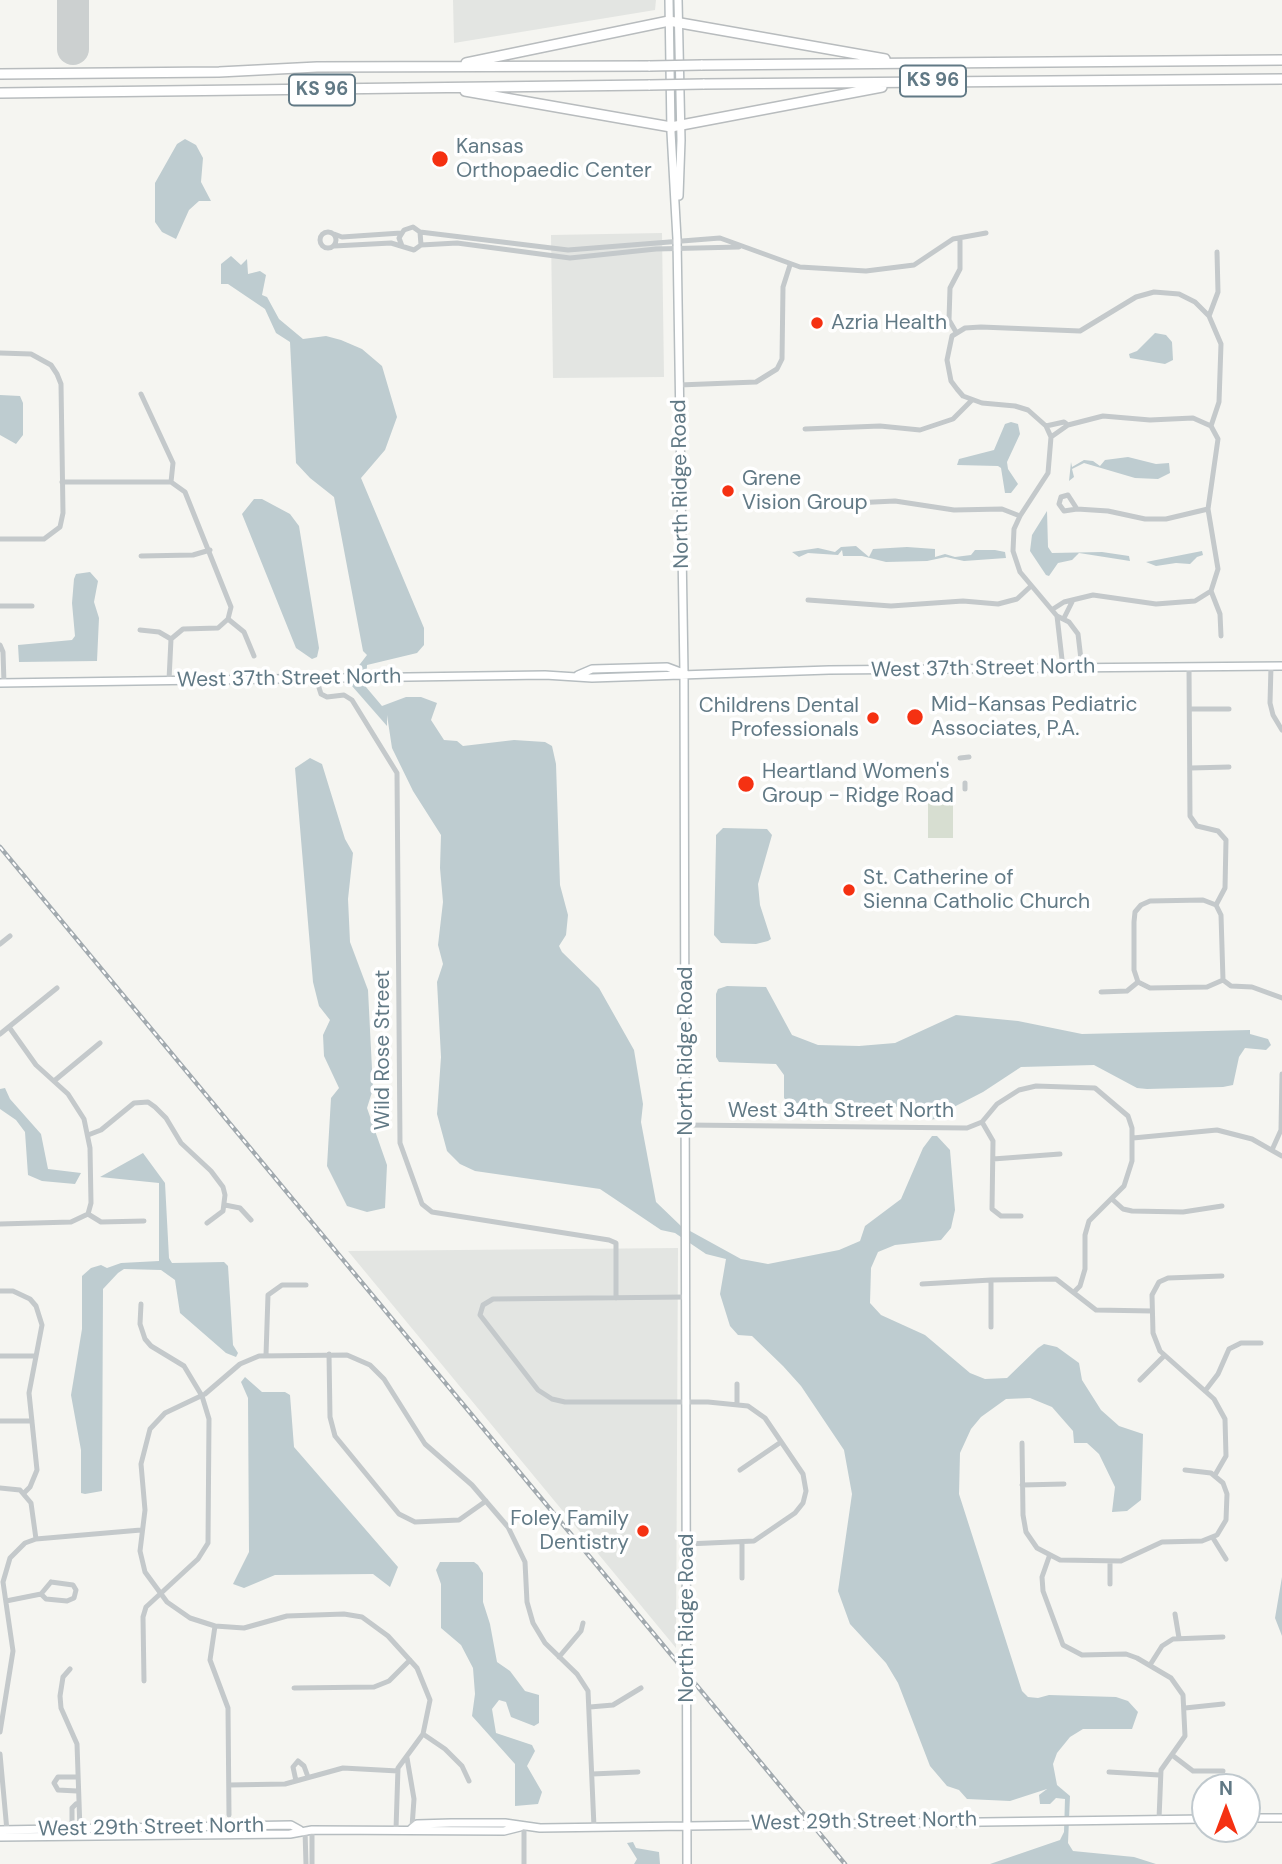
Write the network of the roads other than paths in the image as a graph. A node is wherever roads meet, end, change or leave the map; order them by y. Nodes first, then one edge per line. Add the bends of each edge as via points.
1 (669, 0) edge
2 (678, 0) edge
3 (674, 21) junction
4 (1282, 60) edge
5 (971, 62) junction
6 (430, 68) junction
7 (0, 74) edge
8 (1282, 79) edge
9 (950, 80) junction
10 (425, 86) junction
11 (0, 93) edge
12 (676, 126) junction
13 (420, 232) junction
14 (401, 233) junction
15 (986, 233) dead end
16 (334, 234) junction
17 (960, 237) junction
18 (677, 239) junction
19 (421, 245) junction
20 (334, 246) junction
21 (402, 246) junction
22 (742, 247) junction
23 (678, 249) junction
24 (1217, 253) dead end
25 (790, 265) junction
26 (1209, 316) junction
27 (956, 332) junction
28 (0, 354) edge
29 (679, 385) junction
30 (141, 394) dead end
31 (972, 400) junction
32 (1068, 425) junction
33 (1046, 426) junction
34 (1211, 426) junction
35 (805, 429) dead end
36 (1051, 437) junction
37 (62, 482) junction
38 (171, 482) junction
39 (811, 505) dead end
40 (1077, 509) dead end
41 (1208, 509) junction
42 (1020, 516) junction
43 (0, 539) edge
44 (210, 550) junction
45 (141, 556) dead end
46 (1031, 586) junction
47 (1211, 591) junction
48 (808, 600) dead end
49 (1072, 602) junction
50 (0, 606) edge
51 (32, 606) dead end
52 (1053, 609) junction
53 (1060, 617) junction
54 (228, 619) junction
55 (140, 630) dead end
56 (1221, 636) dead end
57 (171, 639) junction
58 (0, 645) edge
59 (254, 656) dead end
60 (1271, 666) junction
61 (1282, 666) edge
62 (1189, 667) junction
63 (1063, 668) junction
64 (1082, 668) junction
65 (684, 673) junction
66 (316, 678) junction
67 (169, 680) junction
68 (2, 683) edge
69 (1191, 709) junction
70 (1229, 709) dead end
71 (1282, 730) edge
72 (969, 757) dead end
73 (960, 758) dead end
74 (1229, 767) dead end
75 (1191, 768) junction
76 (1216, 905) junction
77 (10, 936) dead end
78 (0, 944) edge
79 (1223, 980) junction
80 (1138, 982) junction
81 (57, 988) dead end
82 (1101, 992) dead end
83 (1282, 998) edge
84 (9, 1027) junction
85 (0, 1034) edge
86 (100, 1042) dead end
87 (1282, 1074) edge
88 (54, 1081) junction
89 (982, 1122) junction
90 (686, 1125) junction
91 (88, 1135) junction
92 (1133, 1138) junction
93 (1272, 1150) junction
94 (1060, 1154) dead end
95 (1282, 1156) edge
96 (993, 1159) junction
97 (1112, 1199) junction
98 (225, 1205) junction
99 (1222, 1206) dead end
100 (88, 1214) junction
101 (1021, 1216) dead end
102 (251, 1220) dead end
103 (144, 1221) dead end
104 (207, 1223) dead end
105 (0, 1224) edge
106 (1222, 1276) dead end
107 (991, 1280) junction
108 (922, 1284) dead end
109 (306, 1285) dead end
110 (0, 1291) edge
111 (36, 1292) dead end
112 (1074, 1292) junction
113 (686, 1297) junction
114 (616, 1298) junction
115 (30, 1299) junction
116 (141, 1304) dead end
117 (1152, 1311) junction
118 (991, 1327) dead end
119 (1261, 1343) dead end
120 (329, 1354) junction
121 (266, 1355) junction
122 (0, 1356) edge
123 (35, 1356) junction
124 (1164, 1356) junction
125 (1140, 1380) dead end
126 (737, 1384) dead end
127 (1205, 1391) junction
128 (202, 1396) junction
129 (687, 1402) junction
130 (737, 1405) junction
131 (0, 1421) edge
132 (32, 1421) junction
133 (781, 1441) junction
134 (1022, 1443) dead end
135 (740, 1470) dead end
136 (1185, 1470) dead end
137 (1215, 1475) junction
138 (1064, 1484) dead end
139 (1023, 1485) junction
140 (0, 1488) edge
141 (24, 1493) junction
142 (486, 1502) junction
143 (141, 1530) junction
144 (1213, 1538) junction
145 (36, 1539) junction
146 (687, 1544) junction
147 (742, 1544) junction
148 (1049, 1556) junction
149 (1227, 1559) dead end
150 (1110, 1561) junction
151 (3, 1565) edge
152 (742, 1578) dead end
153 (1110, 1584) dead end
154 (41, 1594) junction
155 (159, 1594) junction
156 (6, 1601) junction
157 (1175, 1614) dead end
158 (583, 1622) dead end
159 (215, 1626) junction
160 (1179, 1637) junction
161 (1223, 1637) dead end
162 (559, 1657) junction
163 (410, 1660) junction
164 (0, 1664) edge
165 (10, 1664) junction
166 (1150, 1665) junction
167 (70, 1669) dead end
168 (144, 1681) dead end
169 (0, 1684) edge
170 (8, 1684) junction
171 (294, 1688) dead end
172 (642, 1688) dead end
173 (1223, 1704) dead end
174 (590, 1707) junction
175 (1185, 1708) junction
176 (0, 1732) edge
177 (423, 1734) junction
178 (0, 1754) edge
179 (1172, 1755) junction
180 (407, 1758) junction
181 (398, 1771) junction
182 (638, 1772) dead end
183 (1108, 1772) dead end
184 (1223, 1772) dead end
185 (592, 1774) junction
186 (1159, 1776) junction
187 (77, 1777) junction
188 (308, 1777) junction
189 (5, 1781) junction
190 (296, 1781) junction
191 (469, 1781) dead end
192 (229, 1785) junction
193 (0, 1791) edge
194 (77, 1791) junction
195 (229, 1815) dead end
196 (1261, 1818) edge
197 (1282, 1818) edge
198 (1159, 1819) junction
199 (1191, 1819) edge
200 (687, 1825) junction
201 (524, 1826) junction
202 (594, 1827) junction
203 (396, 1829) junction
204 (411, 1829) junction
205 (306, 1830) junction
206 (76, 1832) junction
207 (3, 1833) edge
208 (306, 1864) edge
209 (312, 1864) edge
210 (524, 1864) edge
211 (687, 1864) edge

1 - 3 main road, North Ridge Road
2 - 3 main road, North Ridge Road
3 - 5 highway via 866,56
3 - 6 highway
3 - 12 main road, North Ridge Road
4 - 5 highway, KS 96
5 - 6 highway, KS 96, bridge
6 - 7 highway, KS 96
8 - 9 highway, KS 96
9 - 10 highway, KS 96, bridge
9 - 12 highway via 869,88
10 - 11 highway, KS 96
10 - 12 highway
12 - 18 main road, North Ridge Road
13 - 14 street via 408,228
13 - 18 street via 568,250
13 - 19 street
14 - 16 street
14 - 21 street
15 - 17 street
16 - 20 street
16 - 20 street via 325,233 320,241 326,248
17 - 25 street via 902,268 817,271
17 - 27 street via 960,269 950,288 949,320
18 - 22 street via 720,238
18 - 23 main road, North Ridge Road
19 - 21 street via 410,251
19 - 23 street via 457,243 570,258
20 - 21 street
22 - 23 street
22 - 25 street
23 - 29 main road, North Ridge Road
24 - 26 street via 1218,292
25 - 29 street via 783,288 782,359 771,373 756,382
26 - 27 street via 1188,298 1154,292 1136,297 1080,331 981,327
26 - 34 street via 1221,344 1219,402
27 - 31 street via 948,342 948,371 957,389
28 - 37 street via 31,354 57,374 61,384
29 - 65 main road, North Ridge Road
30 - 38 street via 173,463
31 - 33 street via 1028,410
31 - 35 street via 953,419 929,428
32 - 33 street
32 - 34 street via 1103,416 1192,418
32 - 36 street
33 - 36 street
34 - 41 street via 1219,446
36 - 42 street via 1048,473
37 - 38 street
37 - 43 street via 60,527 44,539
38 - 44 street via 185,492
39 - 42 street via 895,501 954,510 1002,509
40 - 41 street via 1159,519
41 - 47 street via 1218,569
42 - 46 street via 1013,551
44 - 45 street via 193,555
44 - 54 street via 230,600
46 - 48 street via 1017,598 998,604 963,601 891,606
46 - 52 street
47 - 49 street via 1188,603 1142,603 1093,595
47 - 56 street via 1220,614
49 - 52 street
49 - 53 street
50 - 51 street
52 - 53 street
53 - 63 street
53 - 64 street via 1078,634
54 - 57 street via 218,628 183,629
54 - 59 street via 244,632
55 - 57 street
57 - 67 street
58 - 68 street via 4,652
60 - 61 main road, West 37th Street North
60 - 62 main road, West 37th Street North
60 - 71 street via 1270,703
62 - 64 main road, West 37th Street North
62 - 69 street
63 - 64 main road, West 37th Street North
63 - 65 main road, West 37th Street North via 964,673
65 - 66 main road, West 37th Street North via 592,678
65 - 90 main road, North Ridge Road
66 - 67 main road, West 37th Street North
66 - 114 street, Wild Rose Street via 321,694 352,699 397,773 400,1143 422,1203 432,1212 616,1243
67 - 68 main road, West 37th Street North
69 - 70 street
69 - 75 street
72 - 73 street
74 - 75 street
75 - 76 street via 1191,820 1218,831 1226,840 1225,888
76 - 79 street via 1221,918
76 - 80 street via 1153,901 1138,907 1134,922
77 - 78 street
79 - 80 street via 1207,987 1150,988
79 - 83 street
80 - 82 street via 1127,991
81 - 84 street
84 - 85 street
84 - 88 street via 36,1065
86 - 88 street
87 - 93 street via 1281,1130
88 - 91 street via 79,1111
89 - 90 street, West 34th Street North via 967,1128
89 - 92 street, West 34th Street North via 997,1104 1019,1090 1089,1086 1124,1111
89 - 96 street via 992,1136
90 - 113 main road, North Ridge Road
91 - 98 street via 134,1103 148,1102 223,1187
91 - 100 street
92 - 93 street via 1217,1130 1241,1135
92 - 97 street via 1131,1169
93 - 95 street
94 - 96 street
96 - 101 street via 992,1209 1001,1216
97 - 99 street via 1132,1211 1183,1212
97 - 112 street via 1089,1221 1085,1269
98 - 102 street via 240,1208
98 - 104 street via 219,1216
100 - 103 street via 101,1222
100 - 105 street via 71,1222
106 - 117 street via 1163,1279 1154,1290
107 - 108 street
107 - 112 street via 1051,1278
107 - 118 street
109 - 121 street via 282,1285 268,1294
110 - 115 street
111 - 115 street
112 - 117 street via 1096,1310
113 - 114 street
113 - 129 main road, North Ridge Road
114 - 129 street via 493,1299 483,1305 480,1315 531,1381 551,1399
115 - 123 street via 42,1325
116 - 128 street via 140,1324 148,1343 184,1366
117 - 124 street via 1155,1339
119 - 127 street via 1231,1346
120 - 121 street
120 - 142 street via 347,1354 370,1365 425,1444
120 - 142 street via 330,1417 335,1436 400,1514 415,1522 459,1520
121 - 128 street via 240,1364
122 - 123 street
123 - 132 street via 29,1384
124 - 125 street
124 - 127 street
126 - 130 street
127 - 137 street via 1219,1405 1226,1427 1226,1456
128 - 143 street via 165,1413 150,1429 142,1451 145,1510
128 - 155 street via 209,1419 209,1536 202,1555
129 - 130 street
129 - 146 main road, North Ridge Road
130 - 133 street via 760,1413
131 - 132 street
132 - 141 street via 37,1470
133 - 135 street
133 - 147 street via 803,1474 805,1497 795,1513
134 - 139 street
136 - 137 street
137 - 144 street via 1225,1489 1227,1515
138 - 139 street
139 - 148 street via 1026,1532
140 - 141 street
141 - 145 street via 33,1508
142 - 162 street via 516,1539 525,1562 533,1623
143 - 145 street
143 - 155 street via 145,1572
144 - 149 street
144 - 150 street via 1162,1542 1127,1560
145 - 151 street
146 - 147 street
146 - 200 main road, North Ridge Road
147 - 152 street
148 - 150 street via 1067,1561
148 - 166 street via 1043,1591 1063,1645 1077,1654 1126,1654
150 - 153 street
151 - 156 street
154 - 154 street via 51,1601 67,1601 74,1598 76,1590 69,1583 53,1582
154 - 156 street
155 - 159 street via 180,1612
155 - 168 street via 143,1617
156 - 165 street via 13,1636
157 - 160 street
158 - 162 street
159 - 163 street via 244,1628 287,1616 362,1617
159 - 192 street via 209,1653 229,1708
160 - 161 street
160 - 166 street via 1162,1646
162 - 174 street via 581,1679
163 - 171 street via 389,1682 374,1687
163 - 177 street via 423,1676 430,1700
164 - 165 street
165 - 170 street
166 - 175 street via 1175,1682
167 - 187 street via 61,1687 61,1708 77,1744
169 - 170 street
170 - 176 street
172 - 174 street via 613,1705
173 - 175 street
174 - 185 street
175 - 179 street via 1185,1736
177 - 180 street
177 - 191 street via 462,1766
178 - 189 street
179 - 184 street via 1189,1770
179 - 186 street
180 - 181 street
180 - 204 street via 414,1800
181 - 188 street via 343,1768
181 - 203 street
182 - 185 street
183 - 186 street
185 - 202 street
186 - 198 street
187 - 194 street
187 - 194 street via 58,1777 54,1783 58,1790
188 - 190 street
188 - 190 street via 298,1761 293,1767
189 - 193 street
189 - 207 street
190 - 192 street
192 - 195 street
194 - 206 street
196 - 197 main road
198 - 199 main road, West 29th Street North
198 - 200 main road, West 29th Street North
200 - 202 main road, West 29th Street North
200 - 211 main road, North Ridge Road
201 - 202 main road, West 29th Street North
201 - 204 main road, West 29th Street North via 467,1832
201 - 210 street
203 - 204 main road, West 29th Street North
203 - 205 main road, West 29th Street North
205 - 206 main road, West 29th Street North via 291,1825
205 - 208 street
205 - 209 street
206 - 207 main road, West 29th Street North

